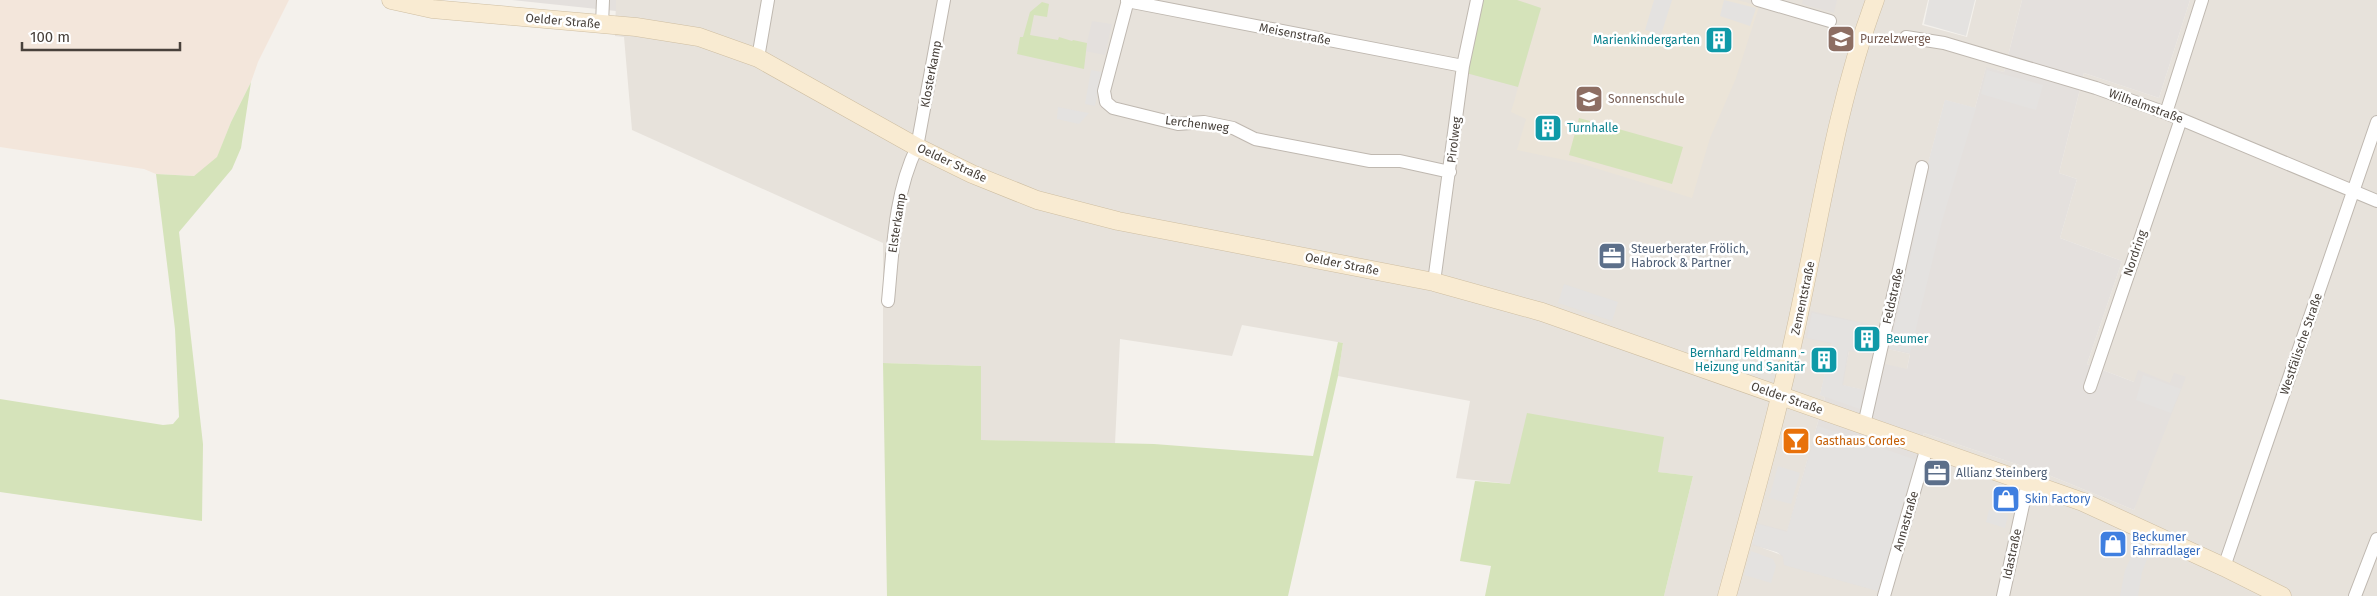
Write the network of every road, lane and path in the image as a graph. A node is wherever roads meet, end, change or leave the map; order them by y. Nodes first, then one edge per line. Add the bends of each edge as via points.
1 (391, 0) edge
2 (603, 0) edge
3 (768, 0) edge
4 (944, 0) edge
5 (1477, 0) edge
6 (1758, 0) edge
7 (1875, 0) edge
8 (2202, 0) edge
9 (1127, 1) edge
10 (1830, 21) dead end
11 (602, 24) junction
12 (1906, 37) dead end
13 (758, 58) junction
14 (1463, 66) junction
15 (2166, 113) junction
16 (2181, 119) junction
17 (2377, 122) edge
18 (917, 147) junction
19 (1922, 168) dead end
20 (1450, 172) junction
21 (2354, 190) junction
22 (2377, 201) edge
23 (1434, 282) junction
24 (888, 301) dead end
25 (2090, 387) dead end
26 (1781, 396) junction
27 (1864, 425) junction
28 (1927, 447) junction
29 (2028, 482) junction
30 (2377, 539) edge
31 (2224, 567) junction
32 (1727, 596) edge
33 (1884, 596) edge
34 (2003, 596) edge
35 (2282, 596) edge
36 (2355, 596) edge

1 - 11 street, Oelder Straße via 432,9
2 - 11 street
3 - 13 street
4 - 18 street, Klosterkamp
5 - 14 street, Pirolweg
6 - 10 street
7 - 26 street, Zementstraße via 1842,103
8 - 15 street
9 - 14 street, Meisenstraße
9 - 20 street, Lerchenweg via 1104,91 1106,102 1113,108 1178,124 1204,122 1233,128 1255,138 1370,161 1400,161
11 - 13 street, Oelder Straße via 699,37
12 - 15 street, Wilhelmstraße via 1944,43 2030,68
13 - 18 street, Oelder Straße
14 - 20 street, Pirolweg
15 - 16 street, Wilhelmstraße
16 - 21 street, Wilhelmstraße
16 - 25 street, Nordring
17 - 21 street, Westfälische Straße
18 - 23 street, Oelder Straße via 1037,200 1078,212
18 - 24 street, Elsterkamp via 902,190
19 - 27 street, Feldstraße
20 - 23 street, Pirolweg
21 - 22 street, Wilhelmstraße
21 - 31 street, Westfälische Straße
23 - 26 street, Oelder Straße via 1542,312
26 - 27 street, Oelder Straße
26 - 32 street, Zementstraße
27 - 28 street, Oelder Straße
28 - 29 street, Oelder Straße
28 - 33 street, Annastraße
29 - 31 street, Oelder Straße via 2083,502
29 - 34 street, Idastraße
30 - 36 street
31 - 35 street, Oelder Straße

